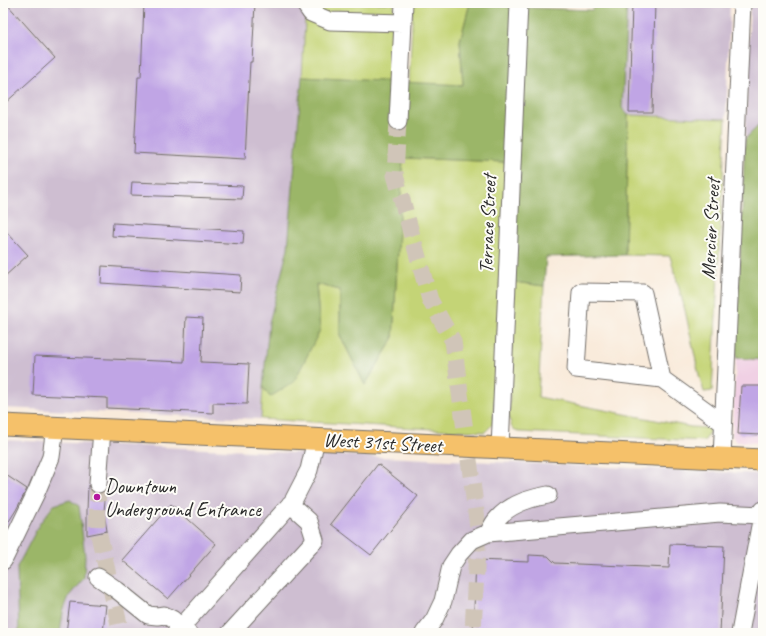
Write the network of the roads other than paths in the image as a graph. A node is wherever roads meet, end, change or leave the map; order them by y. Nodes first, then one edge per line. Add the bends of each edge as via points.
1 (304, 3) edge
2 (404, 3) edge
3 (518, 3) edge
4 (742, 3) edge
5 (403, 23) junction
6 (398, 121) tunnel mouth
7 (662, 379) junction
8 (723, 423) junction
9 (3, 425) edge
10 (55, 427) junction
11 (102, 429) junction
12 (316, 439) junction
13 (500, 448) junction
14 (722, 458) junction
15 (763, 460) edge
16 (98, 484) tunnel mouth
17 (548, 495) dead end
18 (290, 504) junction
19 (762, 512) edge
20 (488, 533) junction
21 (3, 561) edge
22 (98, 577) dead end
23 (182, 631) edge
24 (230, 633) edge
25 (424, 633) edge
26 (740, 633) edge

1 - 5 street via 311,13 330,21
2 - 5 street
3 - 13 street, Terrace Street
4 - 8 street, Mercier Street
5 - 6 street
7 - 7 street via 643,293 581,292 576,369
7 - 8 street
8 - 14 street, Mercier Street
9 - 10 main road, West 31st Street
10 - 11 main road, West 31st Street
10 - 21 street via 51,457
11 - 12 main road, West 31st Street
11 - 16 street
12 - 13 main road, West 31st Street
12 - 18 street via 309,470
13 - 14 main road, West 31st Street
14 - 15 main road, West 31st Street
17 - 20 street via 525,501 508,510 496,520
18 - 23 street
18 - 24 street via 308,521 315,540
19 - 20 street
19 - 26 street
20 - 25 street via 472,540 451,566 442,601 434,620
22 - 23 street via 148,615 164,615 172,619

